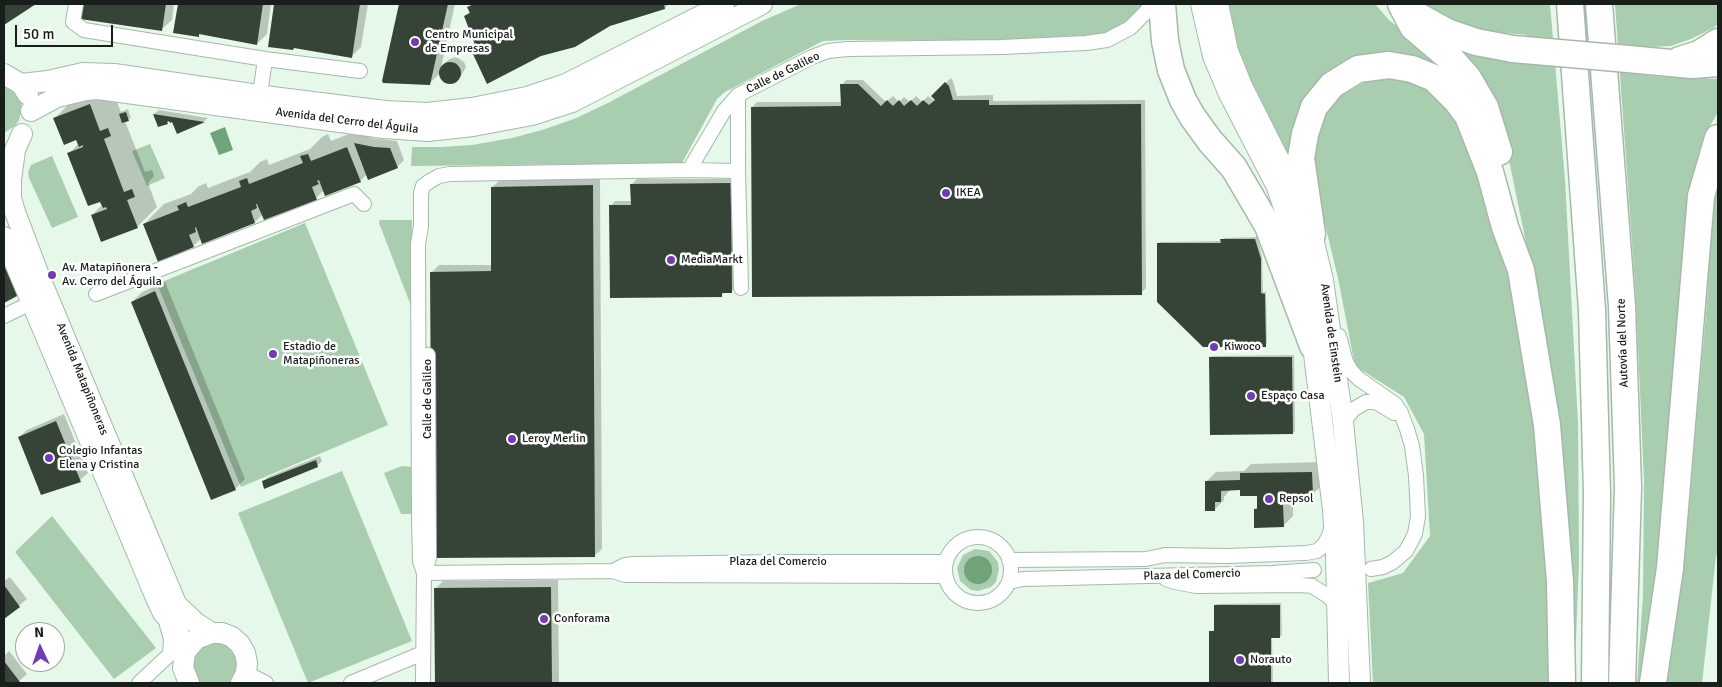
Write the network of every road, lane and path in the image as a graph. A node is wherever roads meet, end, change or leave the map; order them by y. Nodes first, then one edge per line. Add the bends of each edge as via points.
1 (76, 4) edge
2 (724, 4) edge
3 (762, 4) edge
4 (1151, 4) edge
5 (1162, 4) edge
6 (1201, 4) edge
7 (1218, 4) edge
8 (1402, 4) edge
9 (1570, 4) edge
10 (1600, 4) edge
11 (1718, 42) edge
12 (265, 59) junction
13 (1664, 63) junction
14 (1718, 63) edge
15 (360, 71) dead end
16 (8, 77) edge
17 (260, 95) junction
18 (738, 95) junction
19 (31, 111) junction
20 (22, 134) junction
21 (1718, 138) edge
22 (4, 142) edge
23 (689, 170) junction
24 (738, 170) junction
25 (364, 204) dead end
26 (1312, 234) junction
27 (4, 237) edge
28 (1521, 270) junction
29 (1323, 280) junction
30 (741, 288) dead end
31 (96, 294) dead end
32 (31, 303) junction
33 (4, 316) edge
34 (1313, 346) junction
35 (1343, 422) junction
36 (1408, 429) junction
37 (1333, 510) junction
38 (1146, 559) junction
39 (1010, 560) junction
40 (945, 569) junction
41 (1371, 569) dead end
42 (424, 573) junction
43 (1158, 576) junction
44 (1009, 582) junction
45 (1338, 610) junction
46 (163, 613) junction
47 (212, 633) junction
48 (186, 652) junction
49 (423, 653) junction
50 (244, 678) edge
51 (139, 683) edge
52 (188, 683) edge
53 (266, 683) edge
54 (351, 683) edge
55 (423, 683) edge
56 (1339, 683) edge
57 (1360, 683) edge
58 (1562, 683) edge
59 (1594, 683) edge
60 (1622, 683) edge
61 (1653, 683) edge

1 - 12 street via 74,22 84,30
2 - 17 street, Avenida del Cerro del Águila via 566,84 527,97 472,108 427,113 385,111
3 - 19 street, Avenida del Cerro del Águila via 572,102 532,115 473,126 428,130 384,128 98,89 57,98
4 - 18 street, Calle de Galileo via 1130,28 1107,40 1002,47 828,51
5 - 34 highway via 1171,70 1183,100 1201,129 1234,168 1268,226
6 - 34 street, Avenida de Einstein via 1213,56 1228,94 1277,187 1289,220 1298,250
7 - 26 street, Avenida de Einstein via 1228,51 1242,86 1302,205
8 - 13 highway, bridge via 1424,21 1476,42 1513,49
8 - 28 highway via 1413,27 1451,59 1468,78 1485,107 1517,227
9 - 59 highway via 1592,310 1597,494
10 - 60 highway, Autovía del Norte via 1621,296 1628,487
11 - 13 highway via 1699,54
12 - 15 street
12 - 17 street
13 - 14 highway
16 - 17 street, Avenida del Cerro del Águila via 48,81 83,73 101,74
16 - 19 street via 27,92
18 - 23 street, Calle de Galileo via 724,111
18 - 24 street
19 - 20 street, Avenida Matapiñoneras
20 - 22 street
20 - 47 street, Avenida Matapiñoneras via 15,150 11,198 40,278 175,601 196,623
21 - 61 highway via 1701,196 1670,568
23 - 24 street
23 - 42 street, Calle de Galileo via 450,174 439,176 423,186 421,226 426,244 430,558
24 - 30 street
25 - 31 street via 354,194
26 - 28 highway via 1301,158 1314,107 1332,85 1358,69 1389,65 1412,69 1434,78 1468,116
26 - 29 street, Avenida de Einstein
27 - 32 street, Avenida Matapiñoneras
28 - 58 highway via 1547,425 1560,581
29 - 35 street, Avenida de Einstein
29 - 36 street via 1346,362 1359,379 1394,404
32 - 33 street
32 - 46 street, Avenida Matapiñoneras
34 - 37 street, Avenida de Einstein
35 - 36 street via 1354,409 1366,402 1376,402 1400,417
35 - 57 street, Avenida de Einstein via 1353,522
36 - 41 street via 1417,492 1415,534 1406,551 1393,562
37 - 38 street, Plaza del Comercio via 1329,536 1317,551 1228,556 1165,555
37 - 45 street, Avenida de Einstein
38 - 39 street, Plaza del Comercio
38 - 43 street, Plaza del Comercio via 1159,563 1261,564 1320,570
39 - 40 street via 997,543 976,537 966,539 949,552
39 - 44 street
40 - 42 street, Plaza del Comercio via 780,562 634,564 612,571
40 - 44 street via 948,587 966,602 977,604 997,598
42 - 49 street, Calle de Galileo
43 - 44 street, Plaza del Comercio
43 - 45 street via 1196,586 1312,586 1328,596
45 - 56 street, Avenida de Einstein
46 - 48 street, Avenida Matapiñoneras via 177,628
46 - 51 street via 171,639 170,654
47 - 48 street via 196,639
47 - 50 street, Avenida Matapiñoneras via 227,635 240,644 247,663
48 - 52 street via 183,668
49 - 54 street
49 - 55 street, Calle de Galileo
50 - 53 street

